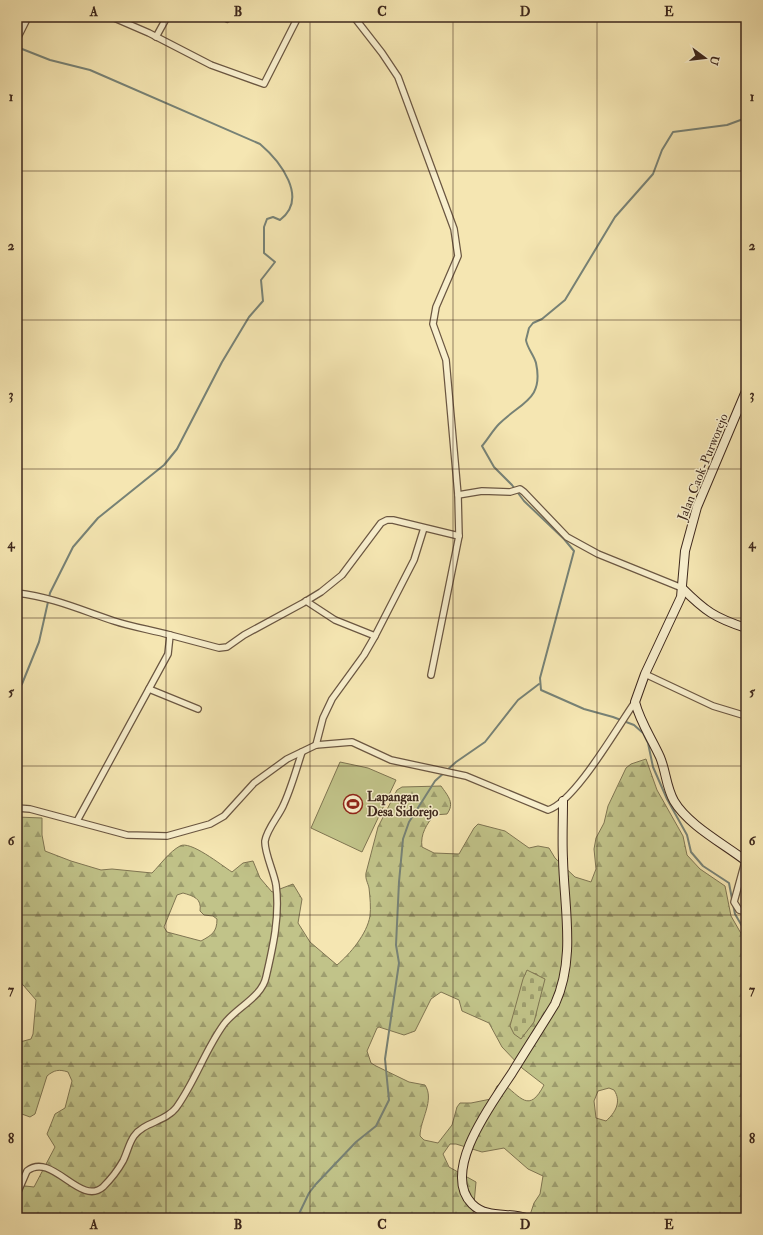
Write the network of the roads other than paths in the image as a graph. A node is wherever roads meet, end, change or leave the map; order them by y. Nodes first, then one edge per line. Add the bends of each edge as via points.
1 (28, 17) edge
2 (112, 17) edge
3 (167, 17) edge
4 (298, 17) edge
5 (354, 17) edge
6 (156, 37) junction
7 (17, 39) edge
8 (746, 391) edge
9 (458, 496) junction
10 (424, 528) junction
11 (459, 536) junction
12 (682, 588) junction
13 (17, 593) edge
14 (306, 601) junction
15 (746, 628) edge
16 (170, 635) junction
17 (375, 636) junction
18 (645, 674) junction
19 (431, 675) dead end
20 (149, 689) junction
21 (635, 702) junction
22 (198, 709) dead end
23 (746, 716) edge
24 (316, 745) junction
25 (302, 752) junction
26 (562, 801) junction
27 (17, 808) edge
28 (77, 822) junction
29 (746, 860) edge
30 (746, 912) edge
31 (17, 1194) edge
32 (526, 1218) edge

1 - 7 street
2 - 6 street
3 - 6 street
4 - 6 street via 264,84 210,65
5 - 9 street via 398,77 457,242 458,256 436,307 433,324 446,360
8 - 12 street, Jalan Caok-Purworejo via 697,507 685,551
9 - 11 street
9 - 12 street via 487,490 510,492 520,489 567,537 598,554
10 - 11 street
10 - 14 street via 393,520 384,521 342,575
10 - 17 street via 414,560
11 - 19 street
12 - 15 street via 703,609
12 - 18 street, Jalan Caok-Purworejo via 681,597
13 - 16 street via 65,603 115,622
14 - 16 street via 224,648
14 - 17 street via 330,618
16 - 20 street via 168,654
17 - 24 street via 332,699 323,718
18 - 21 street, Jalan Caok-Purworejo
18 - 23 street via 713,706
20 - 22 street
20 - 28 street
21 - 26 street via 570,794
21 - 29 street via 660,758 674,801 701,828
24 - 25 street
24 - 26 street via 352,742 390,760 452,772 495,786 544,809 551,809
25 - 28 street via 254,783 224,816 203,828 167,836 132,836
25 - 31 street via 283,807 266,839 266,850 276,885 277,910 274,943 262,988 224,1024 177,1107 165,1118 138,1132 122,1162 97,1192 89,1192 54,1170 37,1167 27,1171
26 - 32 street via 562,859 567,924 567,954 562,990 477,1128 464,1165 462,1182 464,1192 481,1210 492,1214
27 - 28 street
29 - 30 street via 734,902 739,910

